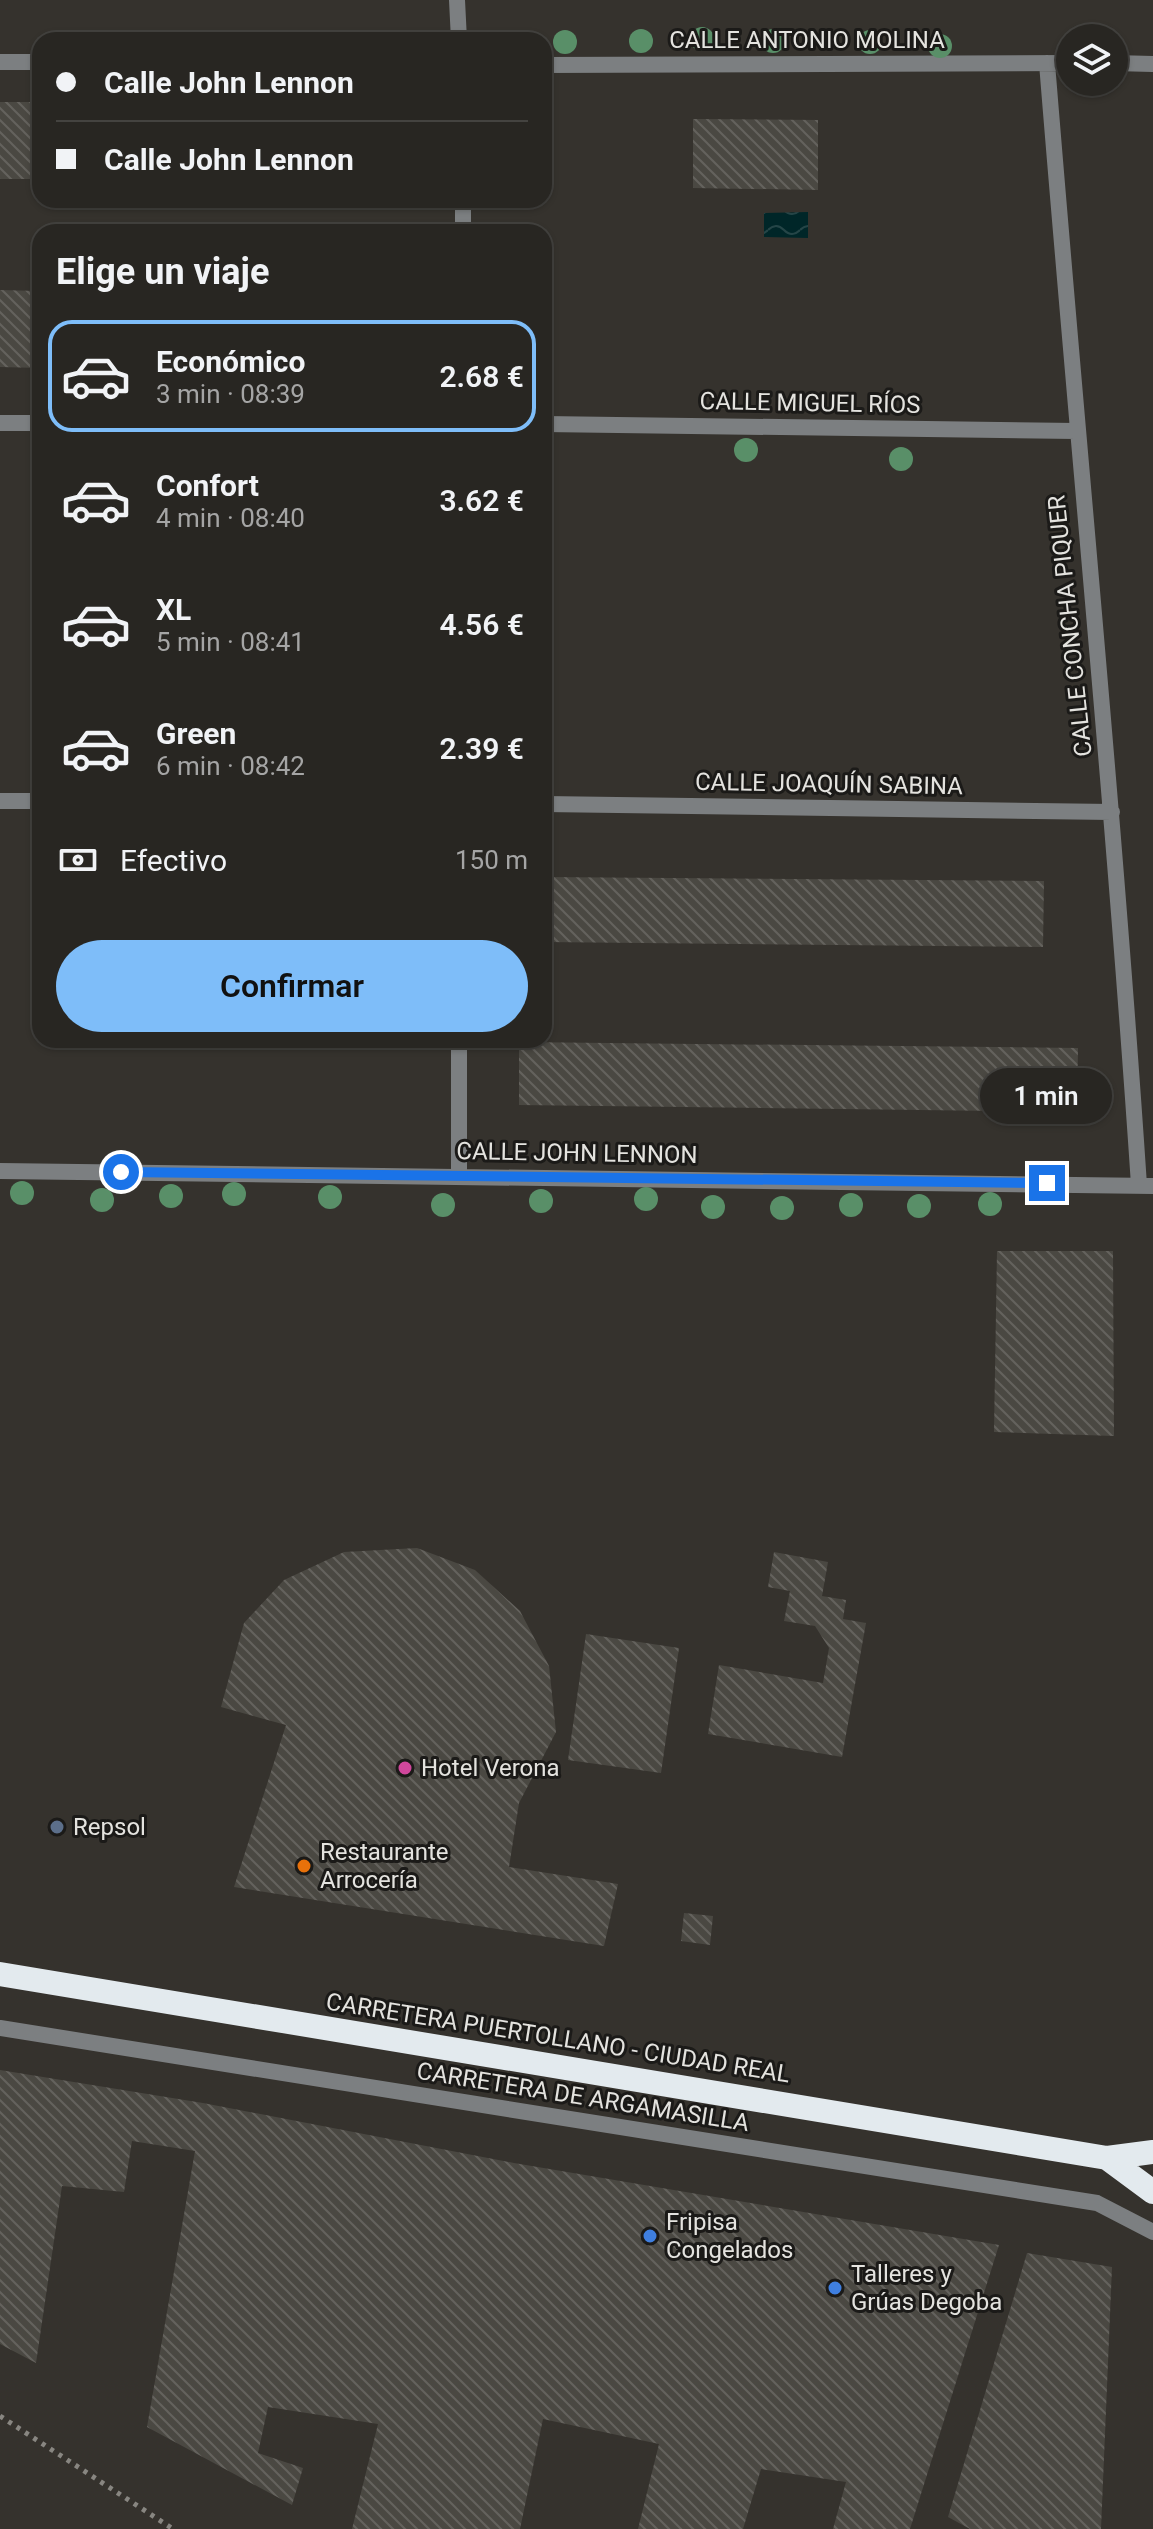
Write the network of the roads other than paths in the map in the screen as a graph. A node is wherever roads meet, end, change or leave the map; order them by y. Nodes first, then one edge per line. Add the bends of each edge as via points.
1 (457, 0) edge
2 (459, 32) edge
3 (0, 62) edge
4 (32, 62) edge
5 (1047, 63) junction
6 (1056, 63) edge
7 (1128, 63) edge
8 (1153, 64) edge
9 (552, 65) edge
10 (0, 423) edge
11 (32, 423) edge
12 (552, 424) edge
13 (1076, 431) junction
14 (0, 801) edge
15 (32, 801) edge
16 (552, 804) edge
17 (1112, 812) junction
18 (459, 1048) edge
19 (0, 1171) edge
20 (459, 1175) junction
21 (1146, 1185) edge
22 (0, 1974) edge
23 (0, 2028) edge
24 (1153, 2152) edge
25 (1107, 2158) junction
26 (1153, 2192) edge
27 (1153, 2232) edge

1 - 2 street
3 - 4 street
5 - 6 street, CALLE ANTONIO MOLINA
5 - 9 street, CALLE ANTONIO MOLINA
5 - 13 street, CALLE CONCHA PIQUER
7 - 8 street
10 - 11 street
12 - 13 street, CALLE MIGUEL RÍOS
13 - 17 street, CALLE CONCHA PIQUER
14 - 15 street
16 - 17 street, CALLE JOAQUÍN SABINA
17 - 21 street, CALLE CONCHA PIQUER
18 - 20 street
19 - 20 street, CALLE JOHN LENNON
20 - 21 street, CALLE JOHN LENNON
22 - 25 highway, CARRETERA PUERTOLLANO - CIUDAD REAL
23 - 27 street, CARRETERA DE ARGAMASILLA via 1097,2203
24 - 25 highway, CARRETERA PUERTOLLANO - CIUDAD REAL
25 - 26 highway, CARRETERA PUERTOLLANO - CIUDAD REAL

